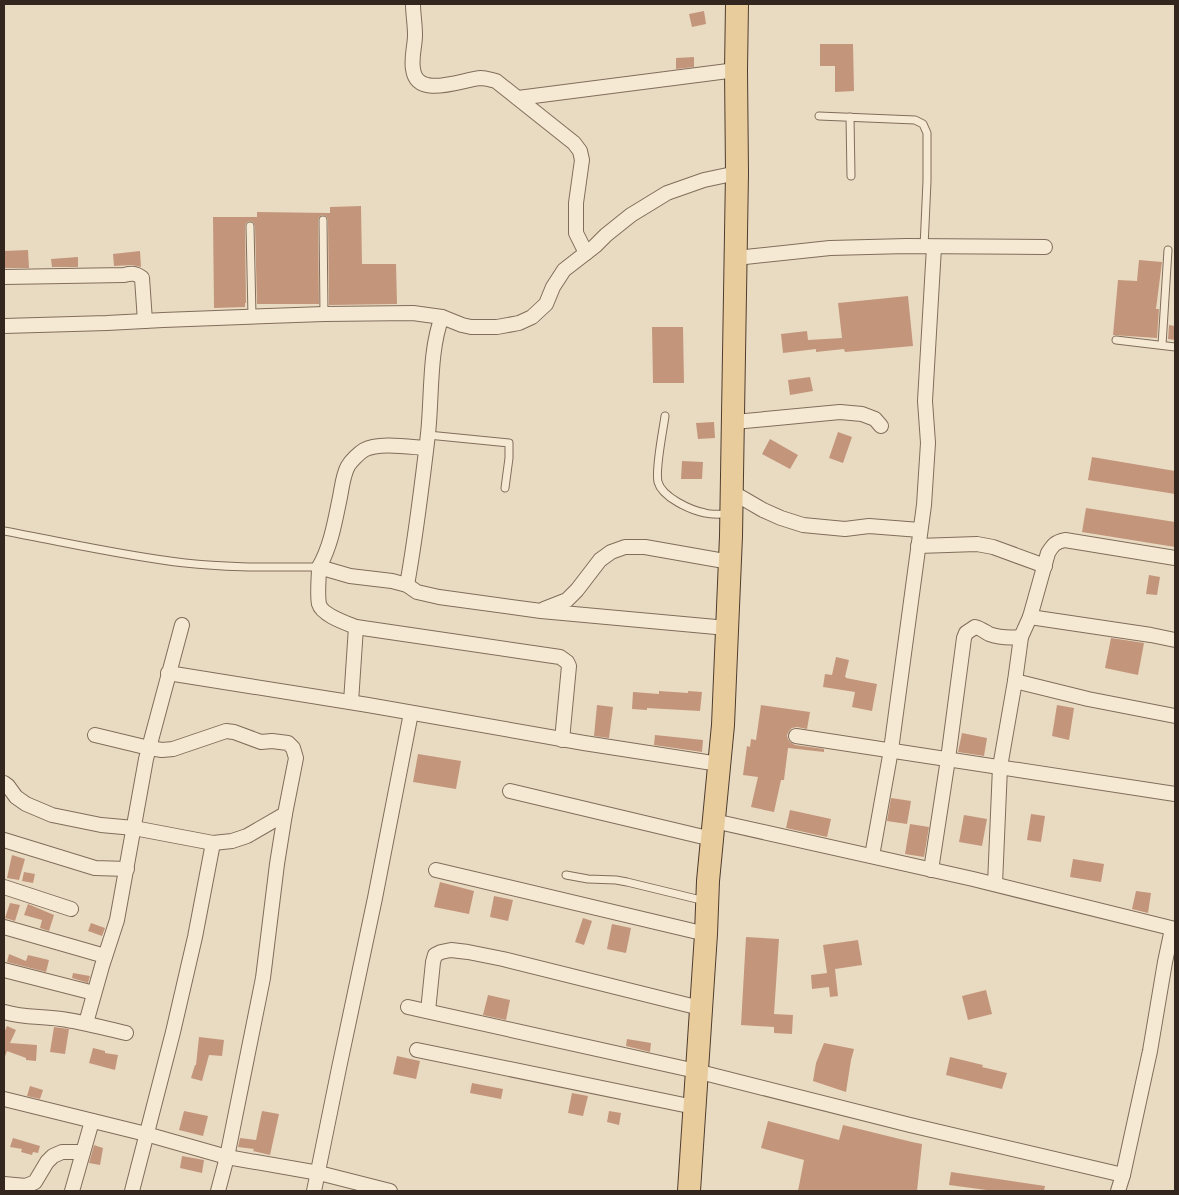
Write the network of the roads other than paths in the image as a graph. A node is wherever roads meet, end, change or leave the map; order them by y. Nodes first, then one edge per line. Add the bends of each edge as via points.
1 (413, 4) edge
2 (737, 4) edge
3 (736, 70) junction
4 (518, 98) junction
5 (819, 116) dead end
6 (850, 118) junction
7 (737, 173) junction
8 (851, 176) dead end
9 (323, 220) dead end
10 (250, 226) dead end
11 (929, 246) junction
12 (1045, 247) dead end
13 (1168, 250) dead end
14 (586, 254) junction
15 (736, 258) junction
16 (4, 278) edge
17 (324, 314) junction
18 (252, 316) junction
19 (442, 318) junction
20 (146, 321) junction
21 (4, 326) edge
22 (1116, 340) dead end
23 (1162, 345) junction
24 (1175, 347) edge
25 (665, 416) dead end
26 (734, 422) junction
27 (881, 426) dead end
28 (427, 441) junction
29 (505, 488) dead end
30 (732, 492) junction
31 (732, 514) junction
32 (920, 530) junction
33 (4, 531) edge
34 (918, 546) junction
35 (1175, 558) edge
36 (730, 562) junction
37 (1045, 566) junction
38 (319, 567) junction
39 (407, 585) junction
40 (541, 610) junction
41 (1030, 617) junction
42 (182, 625) dead end
43 (356, 627) junction
44 (727, 628) junction
45 (1022, 636) junction
46 (1175, 640) edge
47 (168, 673) junction
48 (1015, 681) junction
49 (351, 702) junction
50 (411, 713) junction
51 (1175, 716) edge
52 (95, 735) dead end
53 (796, 736) dead end
54 (562, 740) junction
55 (149, 748) junction
56 (891, 750) junction
57 (948, 760) junction
58 (719, 764) junction
59 (1000, 767) junction
60 (4, 784) edge
61 (510, 792) dead end
62 (1175, 794) edge
63 (285, 814) junction
64 (134, 828) junction
65 (713, 830) junction
66 (4, 840) edge
67 (213, 843) junction
68 (872, 856) junction
69 (127, 869) junction
70 (436, 870) dead end
71 (932, 870) junction
72 (566, 875) dead end
73 (995, 884) junction
74 (4, 887) edge
75 (707, 902) junction
76 (71, 909) dead end
77 (4, 928) edge
78 (1174, 929) edge
79 (706, 934) junction
80 (105, 956) junction
81 (4, 970) edge
82 (94, 993) junction
83 (408, 1007) dead end
84 (700, 1008) junction
85 (428, 1011) junction
86 (4, 1012) edge
87 (86, 1024) junction
88 (126, 1033) dead end
89 (417, 1050) dead end
90 (696, 1071) junction
91 (4, 1099) edge
92 (694, 1107) junction
93 (92, 1121) junction
94 (146, 1134) junction
95 (83, 1152) junction
96 (227, 1157) junction
97 (319, 1173) junction
98 (1123, 1174) junction
99 (4, 1184) edge
100 (72, 1191) edge
101 (132, 1191) edge
102 (218, 1191) edge
103 (314, 1191) edge
104 (390, 1191) edge
105 (689, 1191) edge
106 (1118, 1191) edge

1 - 4 street via 415,36 412,61 413,72 419,81 436,86 482,78 496,81
2 - 3 main road
3 - 4 street
3 - 7 main road
4 - 14 street via 580,151 576,233
5 - 6 lane
6 - 8 lane
6 - 11 lane via 915,120 923,124 926,133
7 - 14 street via 667,193 631,215
7 - 15 main road
9 - 17 lane
10 - 18 lane
11 - 12 street
11 - 15 street via 830,248
11 - 32 street via 925,401 928,444
13 - 23 lane
14 - 19 street via 564,270 546,304 532,317 519,323 484,327 462,325
15 - 26 main road
16 - 20 street via 138,274 142,278
17 - 18 street
17 - 19 street via 413,312
18 - 20 street
19 - 28 street via 437,329
20 - 21 street
22 - 23 lane
23 - 24 lane
25 - 31 lane via 658,470 658,482 663,490 671,498 706,514
26 - 27 street via 840,412 862,414 875,419
26 - 30 main road
28 - 29 lane via 509,443
28 - 38 street via 365,449 357,456 348,467 332,536
28 - 39 street
30 - 31 main road
30 - 32 street via 763,510 803,525 845,530 869,526
31 - 36 main road
32 - 34 street
33 - 38 lane via 185,563
34 - 37 street via 977,544
34 - 56 street
35 - 37 street via 1065,540 1052,546
36 - 40 street via 625,546 600,560 567,600
36 - 44 main road
37 - 41 street
38 - 39 street via 350,576
38 - 43 street via 321,610
39 - 40 street via 417,592 439,597
40 - 44 street
41 - 45 street
41 - 46 street
42 - 47 street
43 - 49 street
43 - 54 street via 560,657 569,666
44 - 58 main road
45 - 48 street
45 - 57 street via 1001,637 974,627 966,632
47 - 49 street
47 - 55 street
48 - 51 street
48 - 59 street
49 - 50 street
50 - 54 street
50 - 97 street
52 - 55 street
53 - 56 street
54 - 58 street
55 - 63 street via 173,749 226,731 261,742 288,743 296,758
55 - 64 street
56 - 57 street
56 - 68 street
57 - 59 street
57 - 71 street
58 - 65 main road
59 - 62 street
59 - 73 street
60 - 64 street via 26,804 52,815
61 - 65 street
63 - 67 street via 247,836
63 - 96 street via 263,978
64 - 67 street
64 - 69 street
65 - 68 street
65 - 75 main road
66 - 69 street via 95,868
67 - 94 street via 195,937
68 - 71 street
69 - 80 street via 117,920
70 - 79 street
71 - 73 street
72 - 75 lane via 627,882
73 - 78 street
74 - 76 street
75 - 79 main road
77 - 80 street
78 - 98 street
79 - 84 main road
80 - 82 street
81 - 82 street
82 - 87 street
83 - 85 street
84 - 85 street via 503,959 451,950 435,956
84 - 90 main road
85 - 90 street
86 - 87 street
87 - 88 street
89 - 92 street
90 - 92 main road
90 - 98 street
91 - 93 street
92 - 105 main road
93 - 94 street
93 - 95 street
94 - 96 street
94 - 101 street
95 - 99 street via 62,1152 53,1156 35,1182 26,1186
95 - 100 street
96 - 97 street
96 - 102 street
97 - 103 street
97 - 104 street
98 - 106 street

